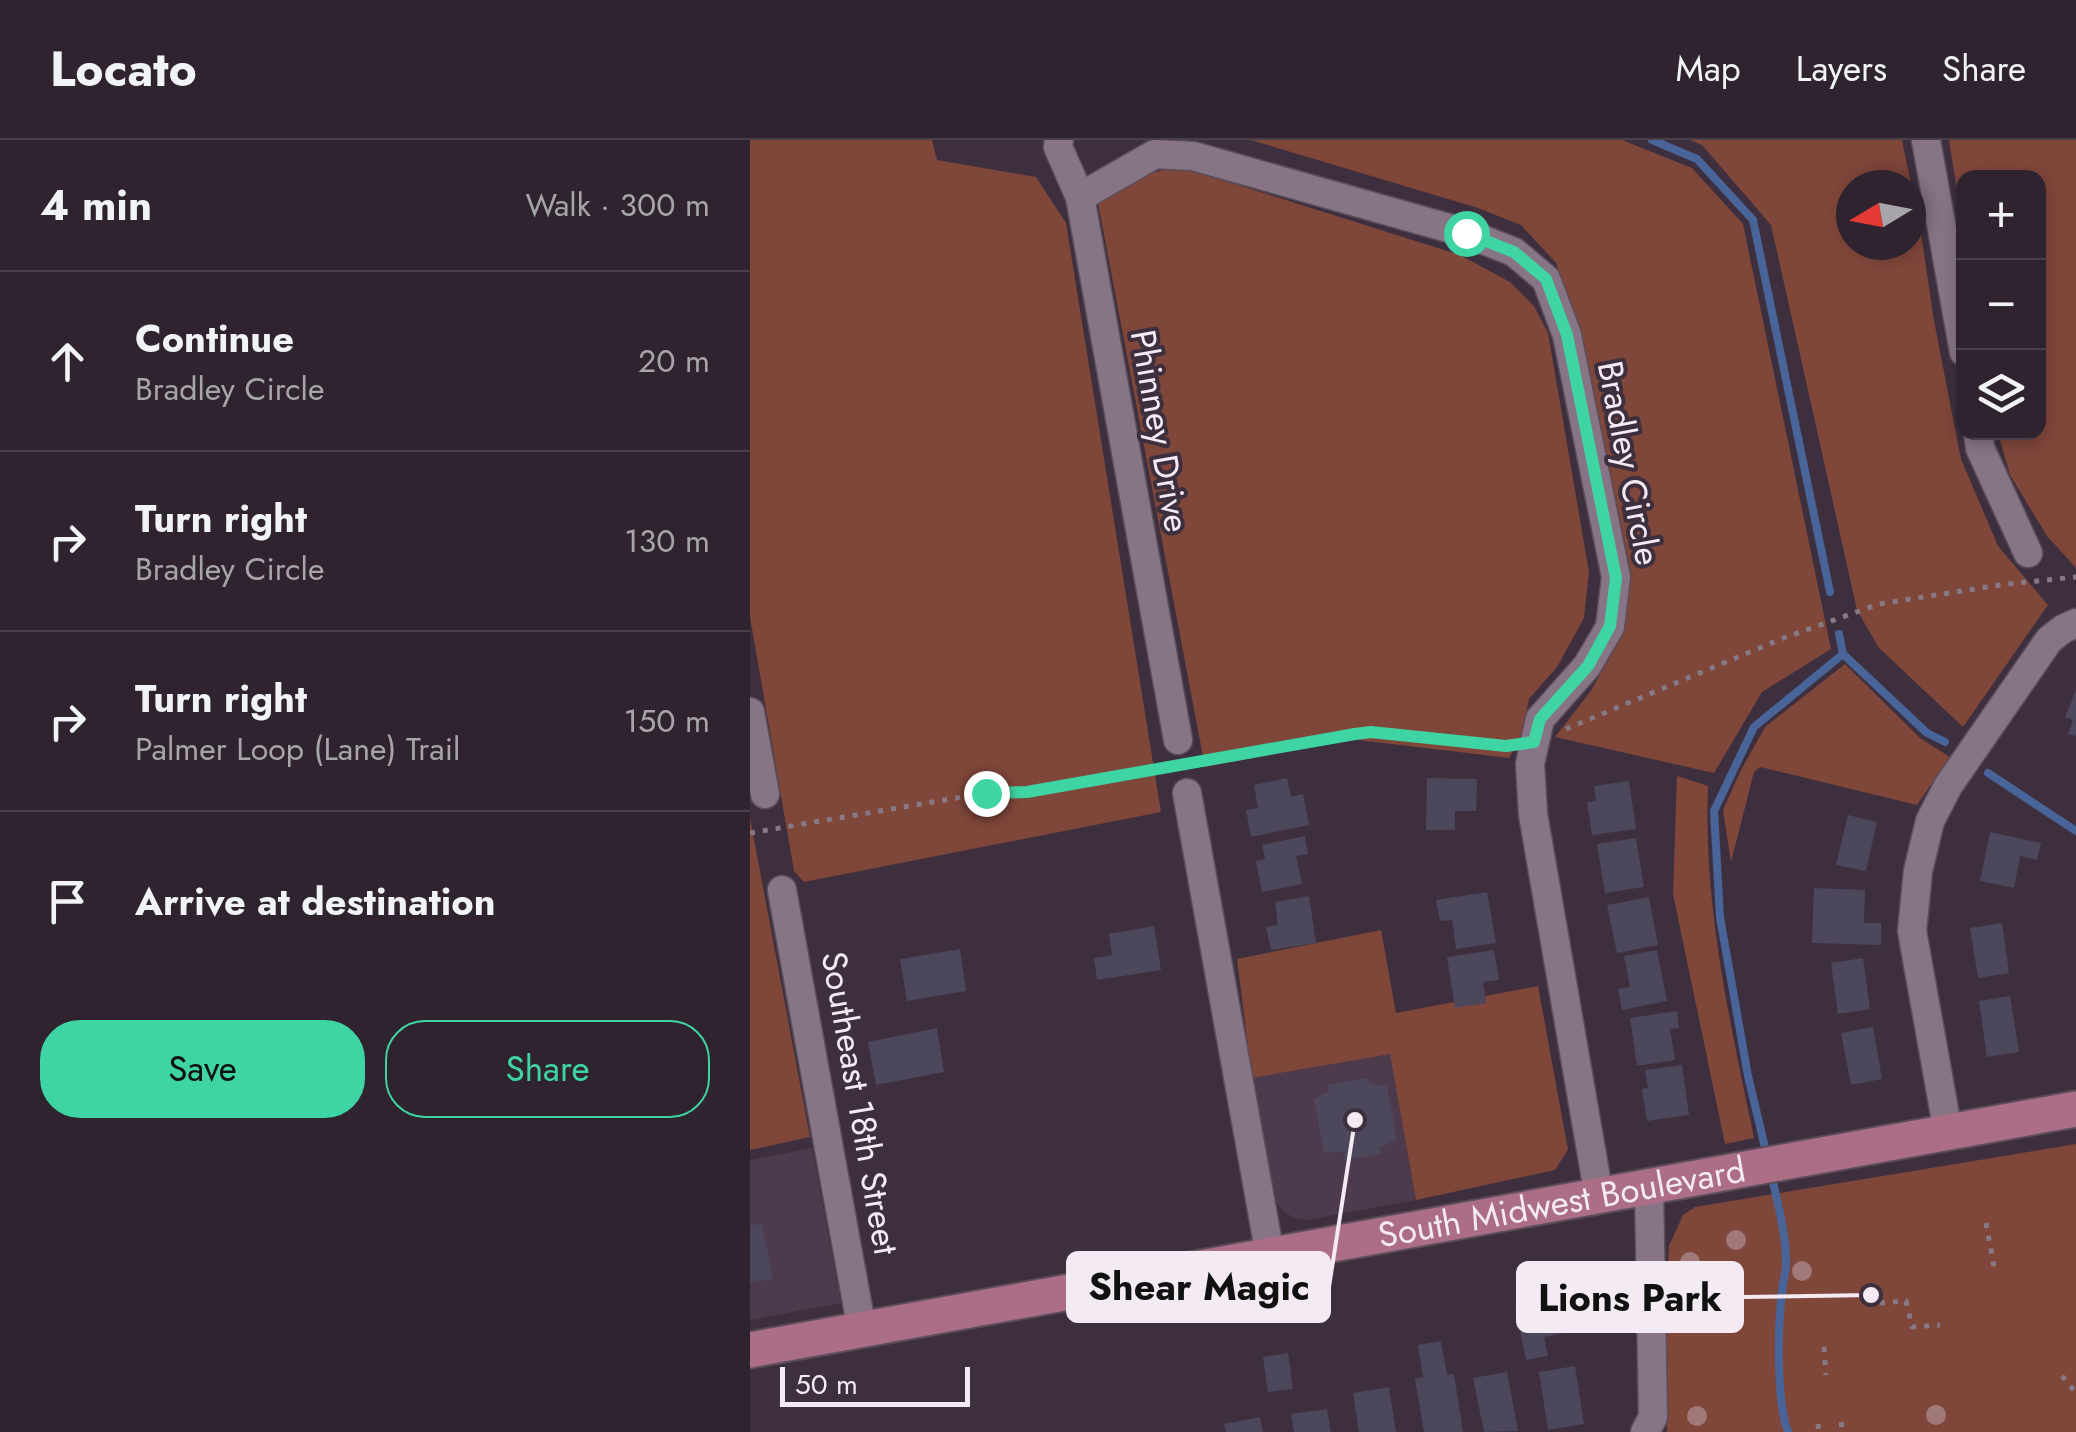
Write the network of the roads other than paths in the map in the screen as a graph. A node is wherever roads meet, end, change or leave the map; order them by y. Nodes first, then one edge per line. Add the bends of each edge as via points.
1 (1059, 140) edge
2 (1926, 140) edge
3 (1080, 197) junction
4 (1964, 350) edge
5 (1979, 440) edge
6 (2028, 552) dead end
7 (2076, 623) edge
8 (750, 712) edge
9 (1178, 740) dead end
10 (764, 794) dead end
11 (1187, 794) dead end
12 (782, 890) dead end
13 (2076, 1109) edge
14 (1948, 1132) junction
15 (1649, 1186) junction
16 (1598, 1196) junction
17 (1270, 1255) junction
18 (862, 1330) junction
19 (750, 1350) edge
20 (1645, 1432) edge

1 - 3 street, Phinney Drive
2 - 4 street
3 - 9 street, Phinney Drive
3 - 16 street, Bradley Circle via 1155,154 1194,156 1466,233 1514,252 1546,279 1567,335 1616,578 1610,626 1588,666 1540,719 1530,764
5 - 6 street
7 - 14 street via 2049,640 1930,821 1912,931
8 - 10 street
11 - 17 street
12 - 18 street, Southeast 18th Street
13 - 14 main road, South Midwest Boulevard
14 - 15 main road, South Midwest Boulevard
15 - 16 main road, South Midwest Boulevard
15 - 20 street via 1652,1418
16 - 17 main road, South Midwest Boulevard
17 - 18 main road, South Midwest Boulevard
18 - 19 main road, South Midwest Boulevard

